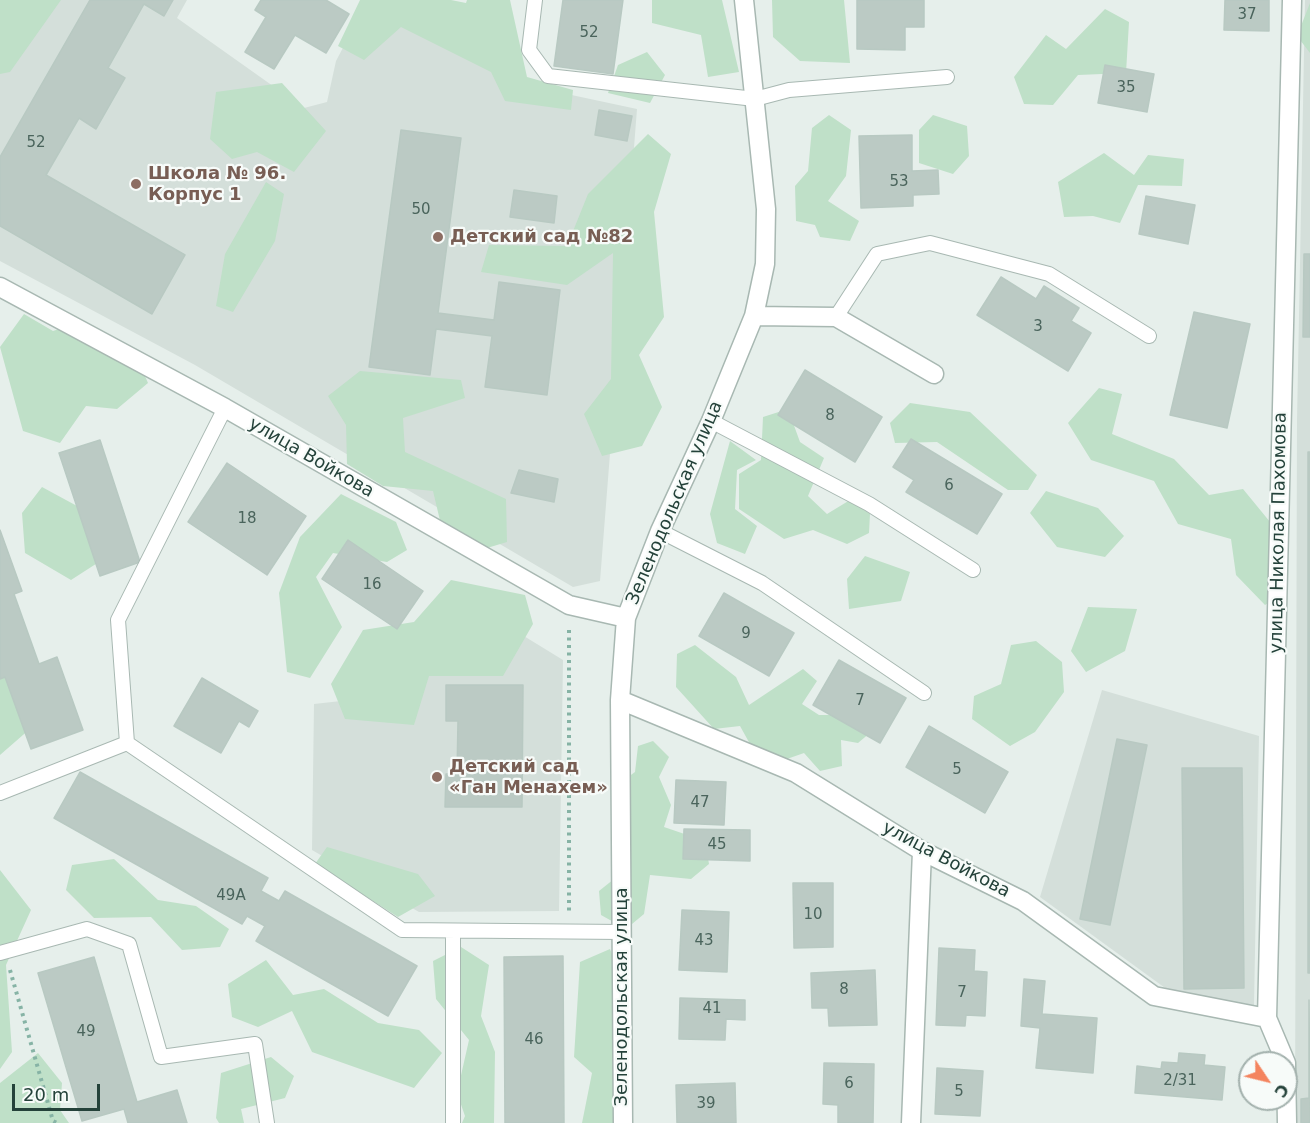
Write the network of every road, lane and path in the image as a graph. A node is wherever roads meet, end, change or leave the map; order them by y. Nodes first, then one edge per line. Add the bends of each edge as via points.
1 (535, 0) edge
2 (744, 0) edge
3 (1292, 0) edge
4 (947, 77) dead end
5 (755, 99) junction
6 (0, 287) edge
7 (754, 316) junction
8 (836, 317) junction
9 (1149, 336) dead end
10 (934, 374) dead end
11 (225, 408) junction
12 (711, 421) junction
13 (660, 531) junction
14 (973, 570) dead end
15 (569, 605) junction
16 (626, 618) junction
17 (924, 693) dead end
18 (620, 700) junction
19 (127, 743) junction
20 (0, 793) edge
21 (922, 851) junction
22 (453, 931) junction
23 (569, 932) junction
24 (622, 932) junction
25 (2, 952) edge
26 (1267, 1018) junction
27 (1281, 1051) edge
28 (57, 1123) edge
29 (267, 1123) edge
30 (453, 1123) edge
31 (623, 1123) edge
32 (910, 1123) edge

1 - 5 lane via 529,50 548,76
2 - 5 street, Зеленодольская улица
3 - 26 street, улица Николая Пахомова
4 - 5 lane via 789,90
5 - 7 street, Зеленодольская улица via 766,209 765,264
6 - 11 street, улица Войкова
7 - 8 street
7 - 12 street, Зеленодольская улица
8 - 9 lane via 877,254 930,243 1049,274
8 - 10 street
11 - 15 street, улица Войкова
11 - 19 lane via 118,620
12 - 13 street, Зеленодольская улица
12 - 14 lane via 869,504
13 - 16 street, Зеленодольская улица
13 - 17 lane via 762,583
15 - 16 street, улица Войкова
15 - 23 path
16 - 18 street, Зеленодольская улица
18 - 21 street, улица Войкова via 796,773
18 - 24 street, Зеленодольская улица
19 - 20 lane
19 - 22 lane via 402,930
21 - 26 street, улица Войкова via 1023,901 1154,996
21 - 32 street
22 - 23 lane
22 - 30 lane
23 - 24 lane
24 - 31 street, Зеленодольская улица
25 - 28 path via 53,1121
25 - 29 lane via 87,929 129,944 160,1057 255,1044
26 - 27 street, улица Николая Пахомова

